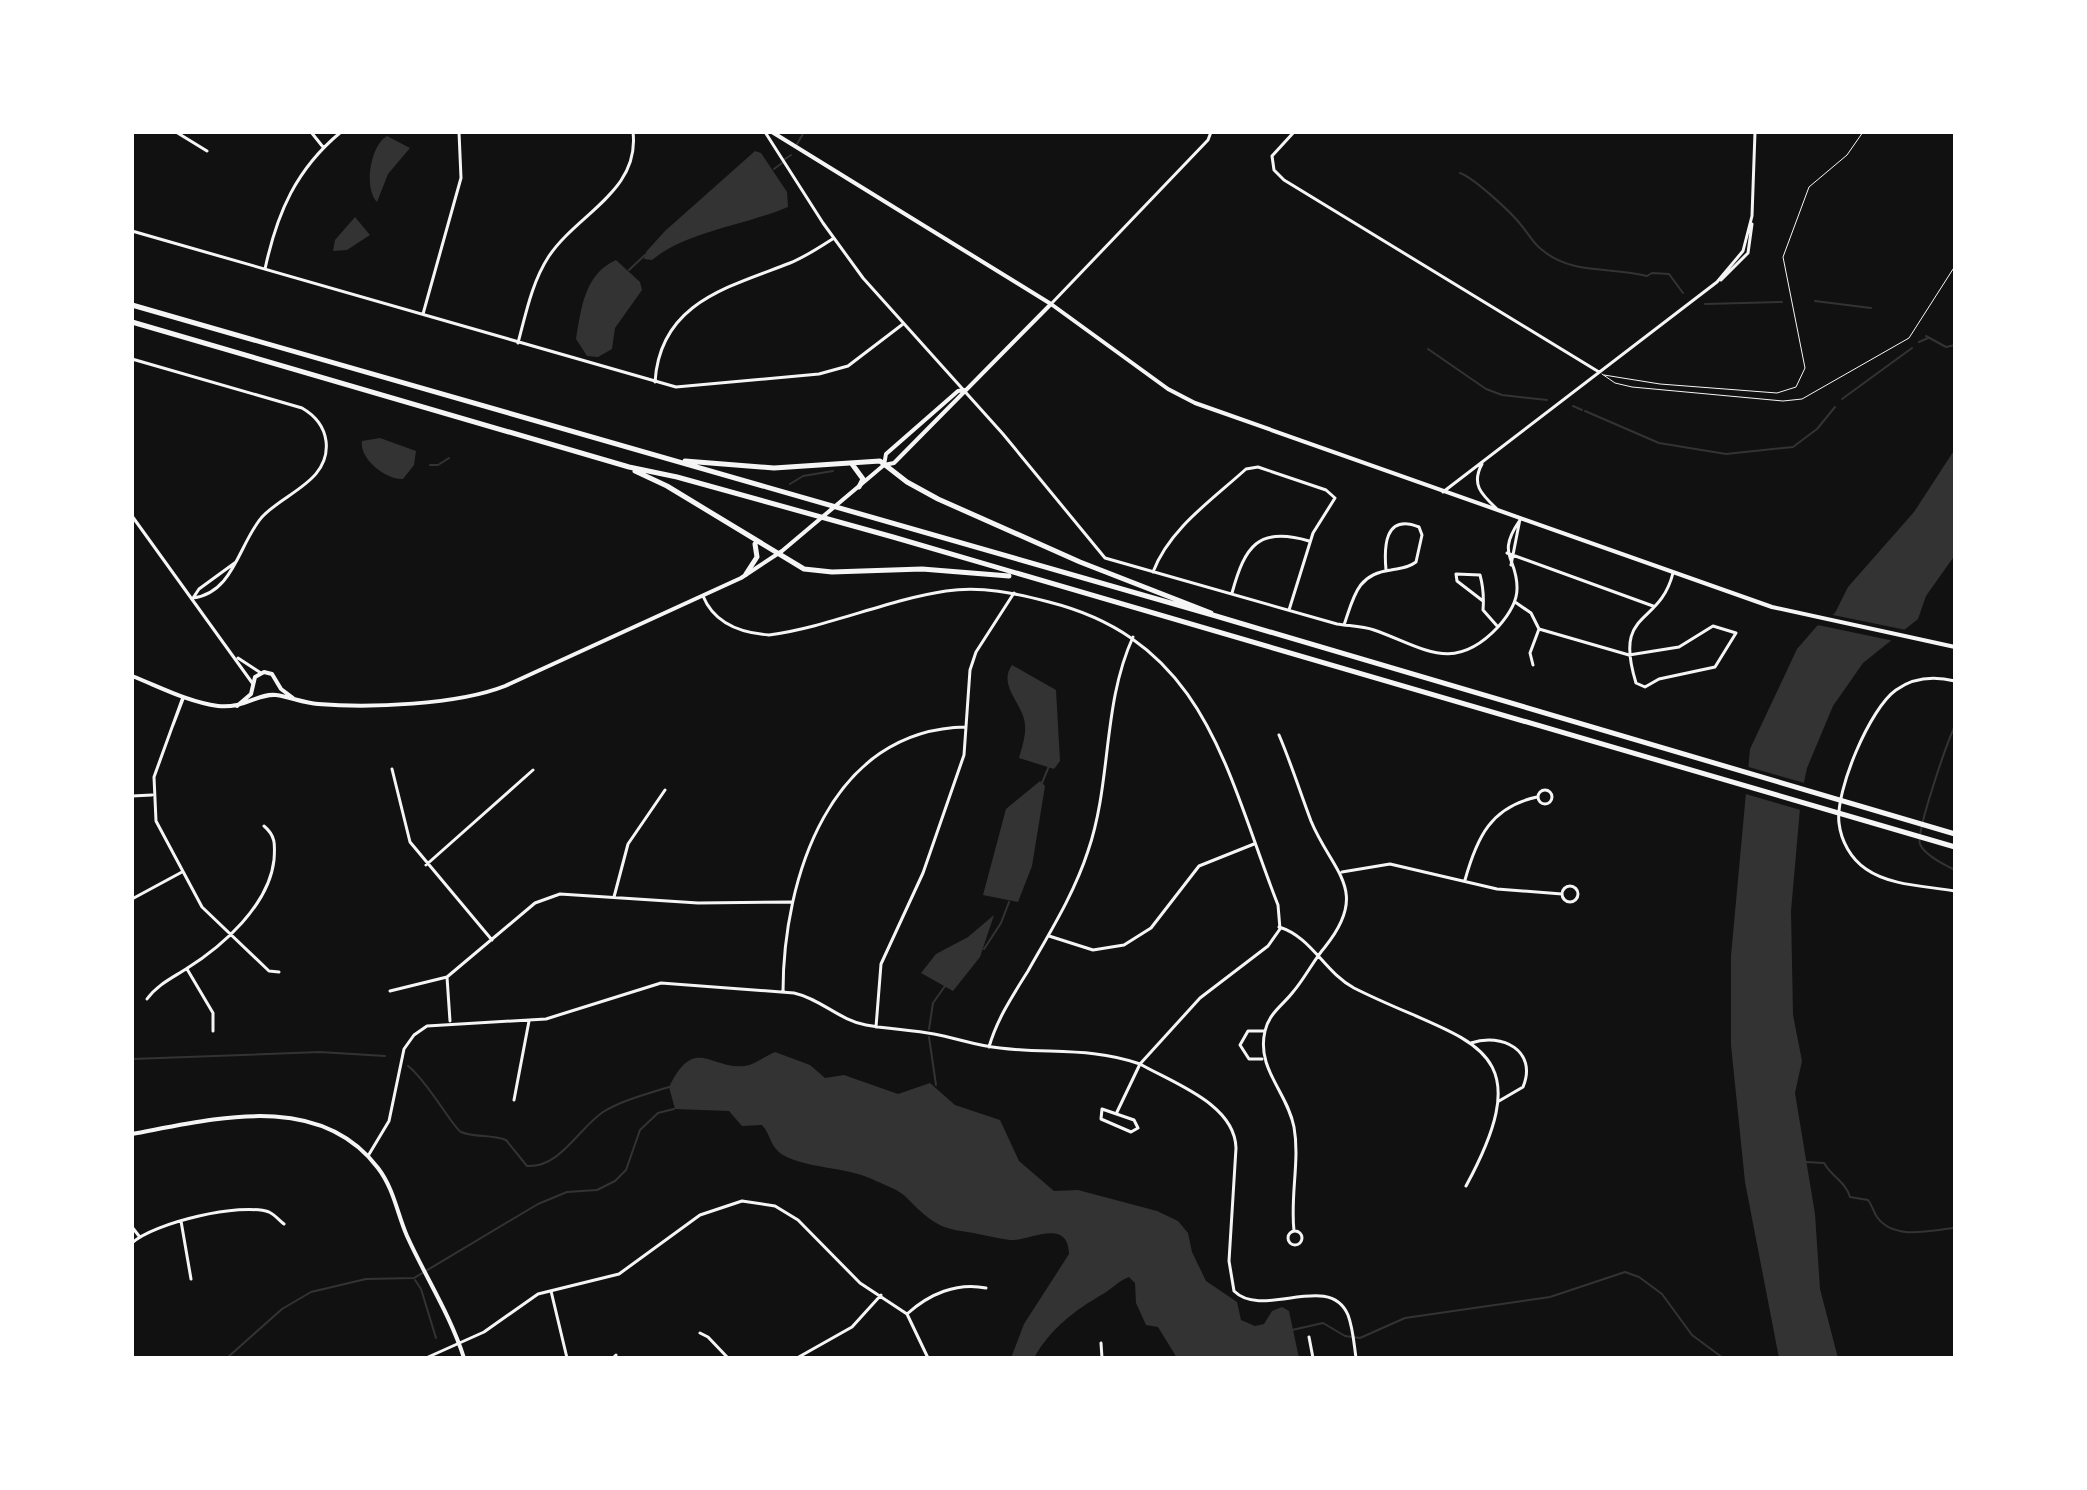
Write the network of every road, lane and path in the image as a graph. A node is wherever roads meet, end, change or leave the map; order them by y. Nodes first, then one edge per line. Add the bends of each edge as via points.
1 (176, 132) edge
2 (311, 132) edge
3 (341, 132) edge
4 (459, 132) edge
5 (633, 132) edge
6 (765, 132) edge
7 (772, 132) edge
8 (1211, 132) edge
9 (1294, 132) edge
10 (1755, 132) edge
11 (1863, 132) edge
12 (323, 147) junction
13 (207, 151) dead end
14 (132, 231) edge
15 (834, 238) junction
16 (1955, 266) edge
17 (265, 269) junction
18 (1051, 304) junction
19 (132, 305) edge
20 (423, 314) junction
21 (132, 322) edge
22 (903, 324) junction
23 (518, 343) junction
24 (132, 359) edge
25 (1602, 374) junction
26 (655, 383) junction
27 (964, 390) junction
28 (1486, 458) junction
29 (679, 461) junction
30 (852, 463) junction
31 (884, 465) junction
32 (629, 467) junction
33 (859, 487) junction
34 (1443, 492) junction
35 (1498, 510) junction
36 (132, 516) edge
37 (1520, 519) junction
38 (751, 540) junction
39 (1309, 541) junction
40 (1507, 553) junction
41 (776, 555) junction
42 (1512, 555) junction
43 (236, 562) junction
44 (1511, 565) junction
45 (1386, 570) junction
46 (1153, 572) junction
47 (1673, 573) junction
48 (746, 574) junction
49 (1022, 577) junction
50 (1014, 593) junction
51 (1232, 593) junction
52 (703, 596) junction
53 (193, 598) junction
54 (1483, 601) junction
55 (1515, 602) junction
56 (1653, 606) junction
57 (1289, 610) junction
58 (1216, 616) junction
59 (1344, 625) junction
60 (1498, 627) junction
61 (1539, 629) junction
62 (1133, 637) junction
63 (1955, 647) edge
64 (1629, 655) junction
65 (236, 657) junction
66 (1533, 665) dead end
67 (261, 673) junction
68 (132, 676) edge
69 (1955, 681) edge
70 (277, 684) junction
71 (253, 685) junction
72 (272, 694) junction
73 (262, 696) junction
74 (183, 697) junction
75 (294, 699) junction
76 (237, 706) junction
77 (966, 727) junction
78 (1279, 735) dead end
79 (392, 769) dead end
80 (533, 770) dead end
81 (665, 790) dead end
82 (152, 795) junction
83 (132, 796) edge
84 (1537, 797) dead end
85 (264, 826) dead end
86 (1955, 834) edge
87 (1254, 844) junction
88 (1955, 847) edge
89 (426, 865) junction
90 (182, 872) junction
91 (1342, 872) junction
92 (1465, 880) junction
93 (1955, 891) edge
94 (1562, 894) dead end
95 (614, 897) junction
96 (132, 899) edge
97 (791, 902) junction
98 (1279, 927) junction
99 (229, 935) junction
100 (1049, 936) junction
101 (492, 940) junction
102 (1317, 956) junction
103 (187, 969) junction
104 (279, 972) dead end
105 (447, 977) junction
106 (390, 991) dead end
107 (783, 992) junction
108 (147, 999) dead end
109 (529, 1021) junction
110 (450, 1023) junction
111 (876, 1027) junction
112 (213, 1031) dead end
113 (1265, 1031) junction
114 (1471, 1043) junction
115 (989, 1047) junction
116 (1262, 1059) junction
117 (1140, 1064) junction
118 (514, 1100) dead end
119 (1499, 1101) junction
120 (1117, 1112) junction
121 (132, 1134) edge
122 (368, 1156) junction
123 (1466, 1186) dead end
124 (181, 1221) junction
125 (284, 1224) dead end
126 (132, 1227) edge
127 (1294, 1231) dead end
128 (139, 1236) junction
129 (132, 1243) edge
130 (191, 1279) dead end
131 (986, 1288) dead end
132 (551, 1291) junction
133 (881, 1295) junction
134 (907, 1314) junction
135 (700, 1333) dead end
136 (1309, 1337) dead end
137 (459, 1342) junction
138 (1101, 1343) dead end
139 (1356, 1357) edge
140 (426, 1358) edge
141 (464, 1358) edge
142 (567, 1358) edge
143 (728, 1358) edge
144 (797, 1358) edge
145 (928, 1358) edge
146 (1102, 1358) edge
147 (1313, 1358) edge

1 - 13 street
2 - 12 street
3 - 12 street
4 - 20 street via 461,178
5 - 23 street via 633,159 624,179 548,257 534,284
6 - 15 street
7 - 18 main road
8 - 18 street
9 - 25 street via 1272,156 1274,170 1284,180
10 - 25 street via 1748,253 1739,266
11 - 25 lane via 1847,155 1809,187 1783,257 1805,368 1796,387 1777,393
12 - 17 street via 288,191
14 - 17 street
15 - 22 street
15 - 26 street via 794,261 711,293 688,309 673,330
16 - 25 lane via 1909,338 1802,399 1632,387
17 - 20 street
18 - 27 main road
18 - 34 main road via 1185,398
19 - 29 highway
20 - 23 street
21 - 32 highway
22 - 26 street via 848,366 819,374 700,387
22 - 27 street
23 - 26 street
24 - 43 street via 302,408 322,427 326,450 318,472 261,518
25 - 28 street
27 - 31 main road via 894,463
27 - 31 main road via 886,454
27 - 46 street via 1105,558
28 - 34 street
28 - 35 street via 1477,484
29 - 30 highway via 753,467
29 - 58 highway
30 - 31 highway
30 - 33 highway via 863,479
31 - 33 main road
31 - 58 highway via 938,499
32 - 38 highway
32 - 49 highway
33 - 41 main road
34 - 35 main road
35 - 37 main road
36 - 53 street
37 - 40 street
37 - 42 street
37 - 47 main road
38 - 41 highway
38 - 48 highway via 758,552
39 - 46 street via 1334,504 1334,495 1254,466 1174,537
39 - 51 street via 1282,535 1257,543 1245,555
39 - 57 street
40 - 42 street
40 - 44 street
41 - 48 main road
41 - 49 highway via 815,572 922,569
42 - 44 street
42 - 56 street
43 - 53 street
43 - 53 street via 228,577
44 - 55 street
45 - 45 street via 1416,562 1419,527 1398,527 1388,534
45 - 59 street via 1362,580
46 - 51 street
47 - 56 street via 1666,594
47 - 63 main road via 1792,613
48 - 52 main road
49 - 88 highway
50 - 52 street via 940,592 769,635 719,619
50 - 62 street via 1098,617
50 - 77 street via 976,652
51 - 57 street
52 - 75 main road via 473,696 328,704
53 - 65 street
54 - 54 street via 1480,575 1456,574 1457,581
54 - 60 street via 1484,613
55 - 60 street
55 - 61 street via 1531,613
56 - 64 street via 1631,635
57 - 59 street
58 - 86 highway
59 - 60 street via 1372,629 1443,655 1461,652
61 - 64 street
61 - 66 street via 1531,648
62 - 87 street via 1188,693 1229,769
62 - 100 street via 1116,681 1096,826
64 - 64 street via 1636,683 1645,687 1715,667 1736,633 1713,626 1683,646
65 - 67 street
65 - 71 street
67 - 70 main road via 272,674
67 - 71 main road
68 - 74 main road
69 - 93 street via 1908,683 1884,701 1857,752 1838,813 1843,842 1872,873
70 - 72 main road
70 - 75 main road
71 - 73 main road
71 - 76 main road
72 - 73 main road
72 - 75 main road
73 - 76 main road
74 - 76 main road
74 - 82 street
77 - 97 street via 909,736 848,781 822,820
77 - 111 street via 953,790 880,968
78 - 91 street via 1313,825
79 - 89 street via 410,842
80 - 89 street
81 - 95 street via 628,844
82 - 83 street
82 - 90 street via 156,821
84 - 92 street via 1510,806 1485,827
85 - 99 street via 274,837 268,885
87 - 98 street via 1278,905
87 - 100 street via 1196,868 1151,928 1124,945 1093,950
89 - 101 street
90 - 96 street
90 - 99 street via 202,907
91 - 92 street via 1390,864
91 - 102 street via 1346,909
92 - 94 street via 1497,889
95 - 97 street
95 - 101 street via 560,894 535,903
97 - 107 street
98 - 102 street via 1298,934
98 - 117 street via 1268,946 1175,1022
99 - 103 street
99 - 104 street via 269,971
100 - 115 street
101 - 105 street
102 - 113 street
102 - 114 street via 1334,976 1354,988
103 - 108 street
103 - 112 street via 213,1013
105 - 106 street
105 - 110 street
107 - 109 street via 661,983
107 - 111 street via 810,997 847,1020
109 - 110 street
109 - 118 street
110 - 122 street via 427,1026 406,1044 389,1121
111 - 115 street
113 - 116 street
113 - 116 street via 1248,1031 1240,1045 1249,1059
114 - 119 street via 1491,1061
114 - 119 street via 1484,1038 1502,1041 1518,1048 1527,1061 1523,1087
115 - 117 street via 1080,1050
116 - 127 street via 1294,1130
117 - 120 street
117 - 139 street via 1222,1113 1234,1131 1229,1261 1234,1291 1255,1302 1328,1297 1344,1309
119 - 123 street via 1495,1126
120 - 120 street via 1102,1109 1099,1116 1136,1130 1137,1122
121 - 122 main road via 238,1116 279,1115 307,1121
122 - 137 main road via 389,1185
124 - 125 street via 249,1210 272,1213
124 - 128 street
124 - 130 street
126 - 128 street
128 - 129 street
131 - 134 street via 947,1290
132 - 133 street via 619,1274 700,1215 742,1201 786,1212 849,1273
132 - 137 street
132 - 142 street
133 - 134 street
133 - 144 street via 844,1333
134 - 145 street
135 - 143 street
136 - 147 street
137 - 140 street
137 - 141 main road
138 - 146 street

